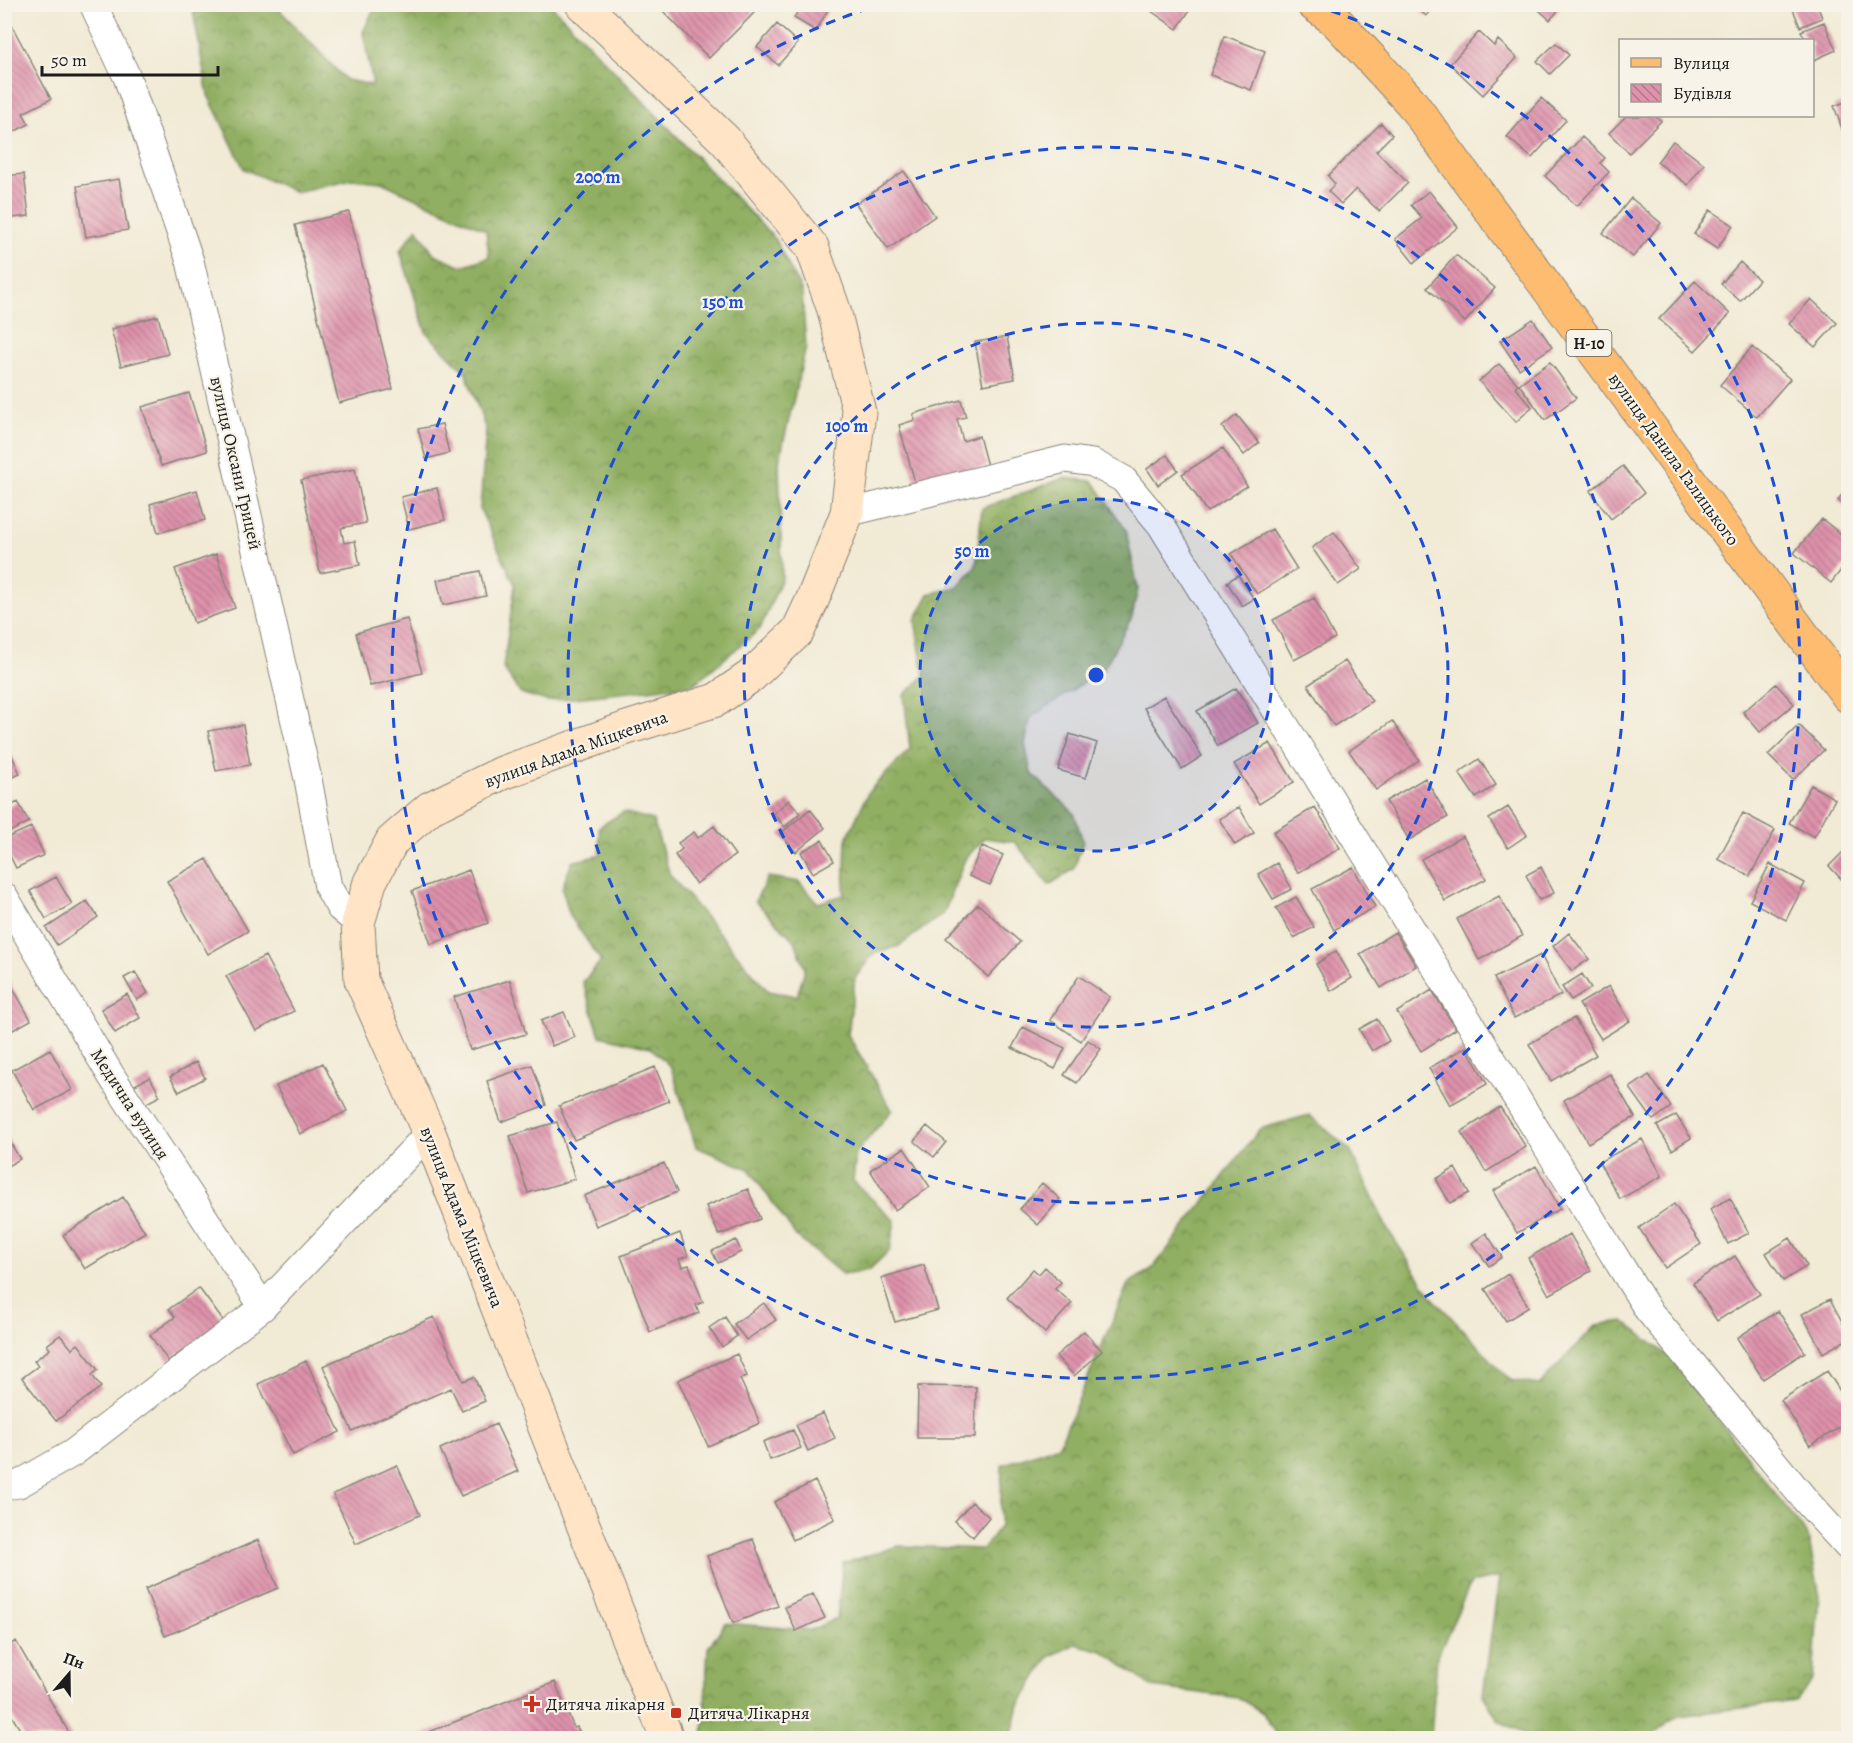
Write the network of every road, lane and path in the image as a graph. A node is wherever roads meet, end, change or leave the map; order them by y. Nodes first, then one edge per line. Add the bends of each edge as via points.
1 (93, 4) edge
2 (582, 4) edge
3 (1313, 4) edge
4 (847, 513) junction
5 (1848, 696) edge
6 (4, 896) edge
7 (358, 923) junction
8 (429, 1133) junction
9 (264, 1306) junction
10 (4, 1486) edge
11 (1848, 1547) edge
12 (667, 1738) edge

1 - 7 street, вулиця Оксани Грицей via 127,77 190,261 308,779 328,888 340,908
2 - 4 street, вулиця Адама Міцкевича via 725,140 812,247 834,310 859,412
3 - 5 main road, вулиця Данила Галицького / Н-10 via 1335,20 1410,100
4 - 7 street, вулиця Адама Міцкевича via 798,632 751,676 716,700 502,773 430,808 392,841 370,882
4 - 11 street via 1065,459 1093,463 1123,479 1161,525 1648,1310
6 - 9 street, Медична вулиця via 112,1077
7 - 8 street, вулиця Адама Міцкевича via 361,980
8 - 9 street
8 - 12 street, вулиця Адама Міцкевича
9 - 10 street via 73,1453 19,1484

